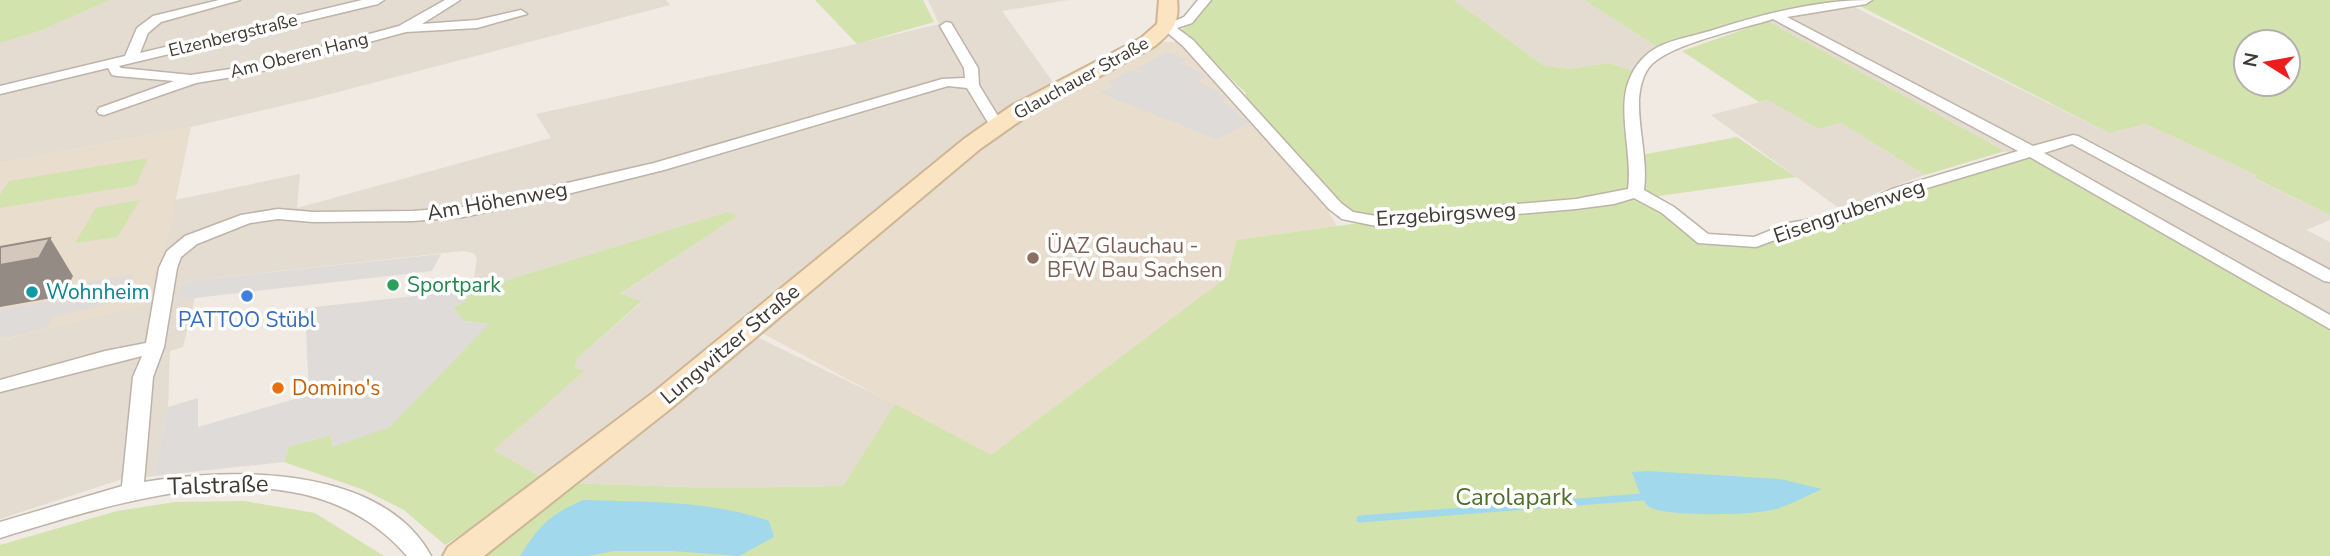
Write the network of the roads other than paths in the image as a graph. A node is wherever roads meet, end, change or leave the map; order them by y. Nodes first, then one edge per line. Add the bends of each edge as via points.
1 (234, 0) edge
2 (378, 0) edge
3 (454, 0) edge
4 (1168, 0) edge
5 (1205, 0) edge
6 (1866, 0) edge
7 (521, 14) dead end
8 (1774, 15) junction
9 (946, 26) dead end
10 (1167, 27) junction
11 (404, 29) junction
12 (130, 60) junction
13 (112, 65) junction
14 (193, 79) junction
15 (972, 85) junction
16 (0, 90) edge
17 (104, 111) dead end
18 (997, 126) junction
19 (2032, 152) junction
20 (1636, 192) junction
21 (2330, 277) edge
22 (2330, 323) edge
23 (155, 347) junction
24 (0, 386) edge
25 (132, 491) junction
26 (0, 530) edge
27 (420, 556) edge
28 (460, 556) edge

1 - 12 street, Elzenbergstraße via 157,19 142,31
2 - 12 street, Elzenbergstraße
3 - 11 street, Am Oberen Hang
4 - 10 street, Glauchauer Straße via 1171,18
5 - 10 street via 1188,20
6 - 8 street
7 - 11 street, Am Oberen Hang via 477,24
8 - 19 street
8 - 20 street via 1662,50 1637,72 1632,96 1639,170
9 - 15 street, Glauchauer Straße via 971,68
10 - 18 street, Glauchauer Straße via 1124,57
10 - 20 street, Erzgebirgsweg via 1188,43 1348,216 1376,221 1416,218 1576,204
11 - 14 street, Am Oberen Hang via 251,69
12 - 13 street, Elzenbergstraße
13 - 14 street, Am Oberen Hang via 117,72
13 - 16 street, Elzenbergstraße
14 - 17 street, Am Oberen Hang
15 - 18 street, Glauchauer Straße
15 - 23 street, Am Höhenweg via 947,82 659,167 463,212 247,218 191,240 173,255
18 - 28 street, Lungwitzer Straße via 664,399
19 - 20 street, Eisengrubenweg via 1898,192 1839,219 1795,227 1756,242 1704,239
19 - 21 street, Eisengrubenweg via 2073,139
19 - 22 street
23 - 24 street
23 - 25 street, Am Höhenweg via 143,377
25 - 26 street, Talstraße
25 - 27 street, Talstraße via 238,480 325,492 360,505 390,525

